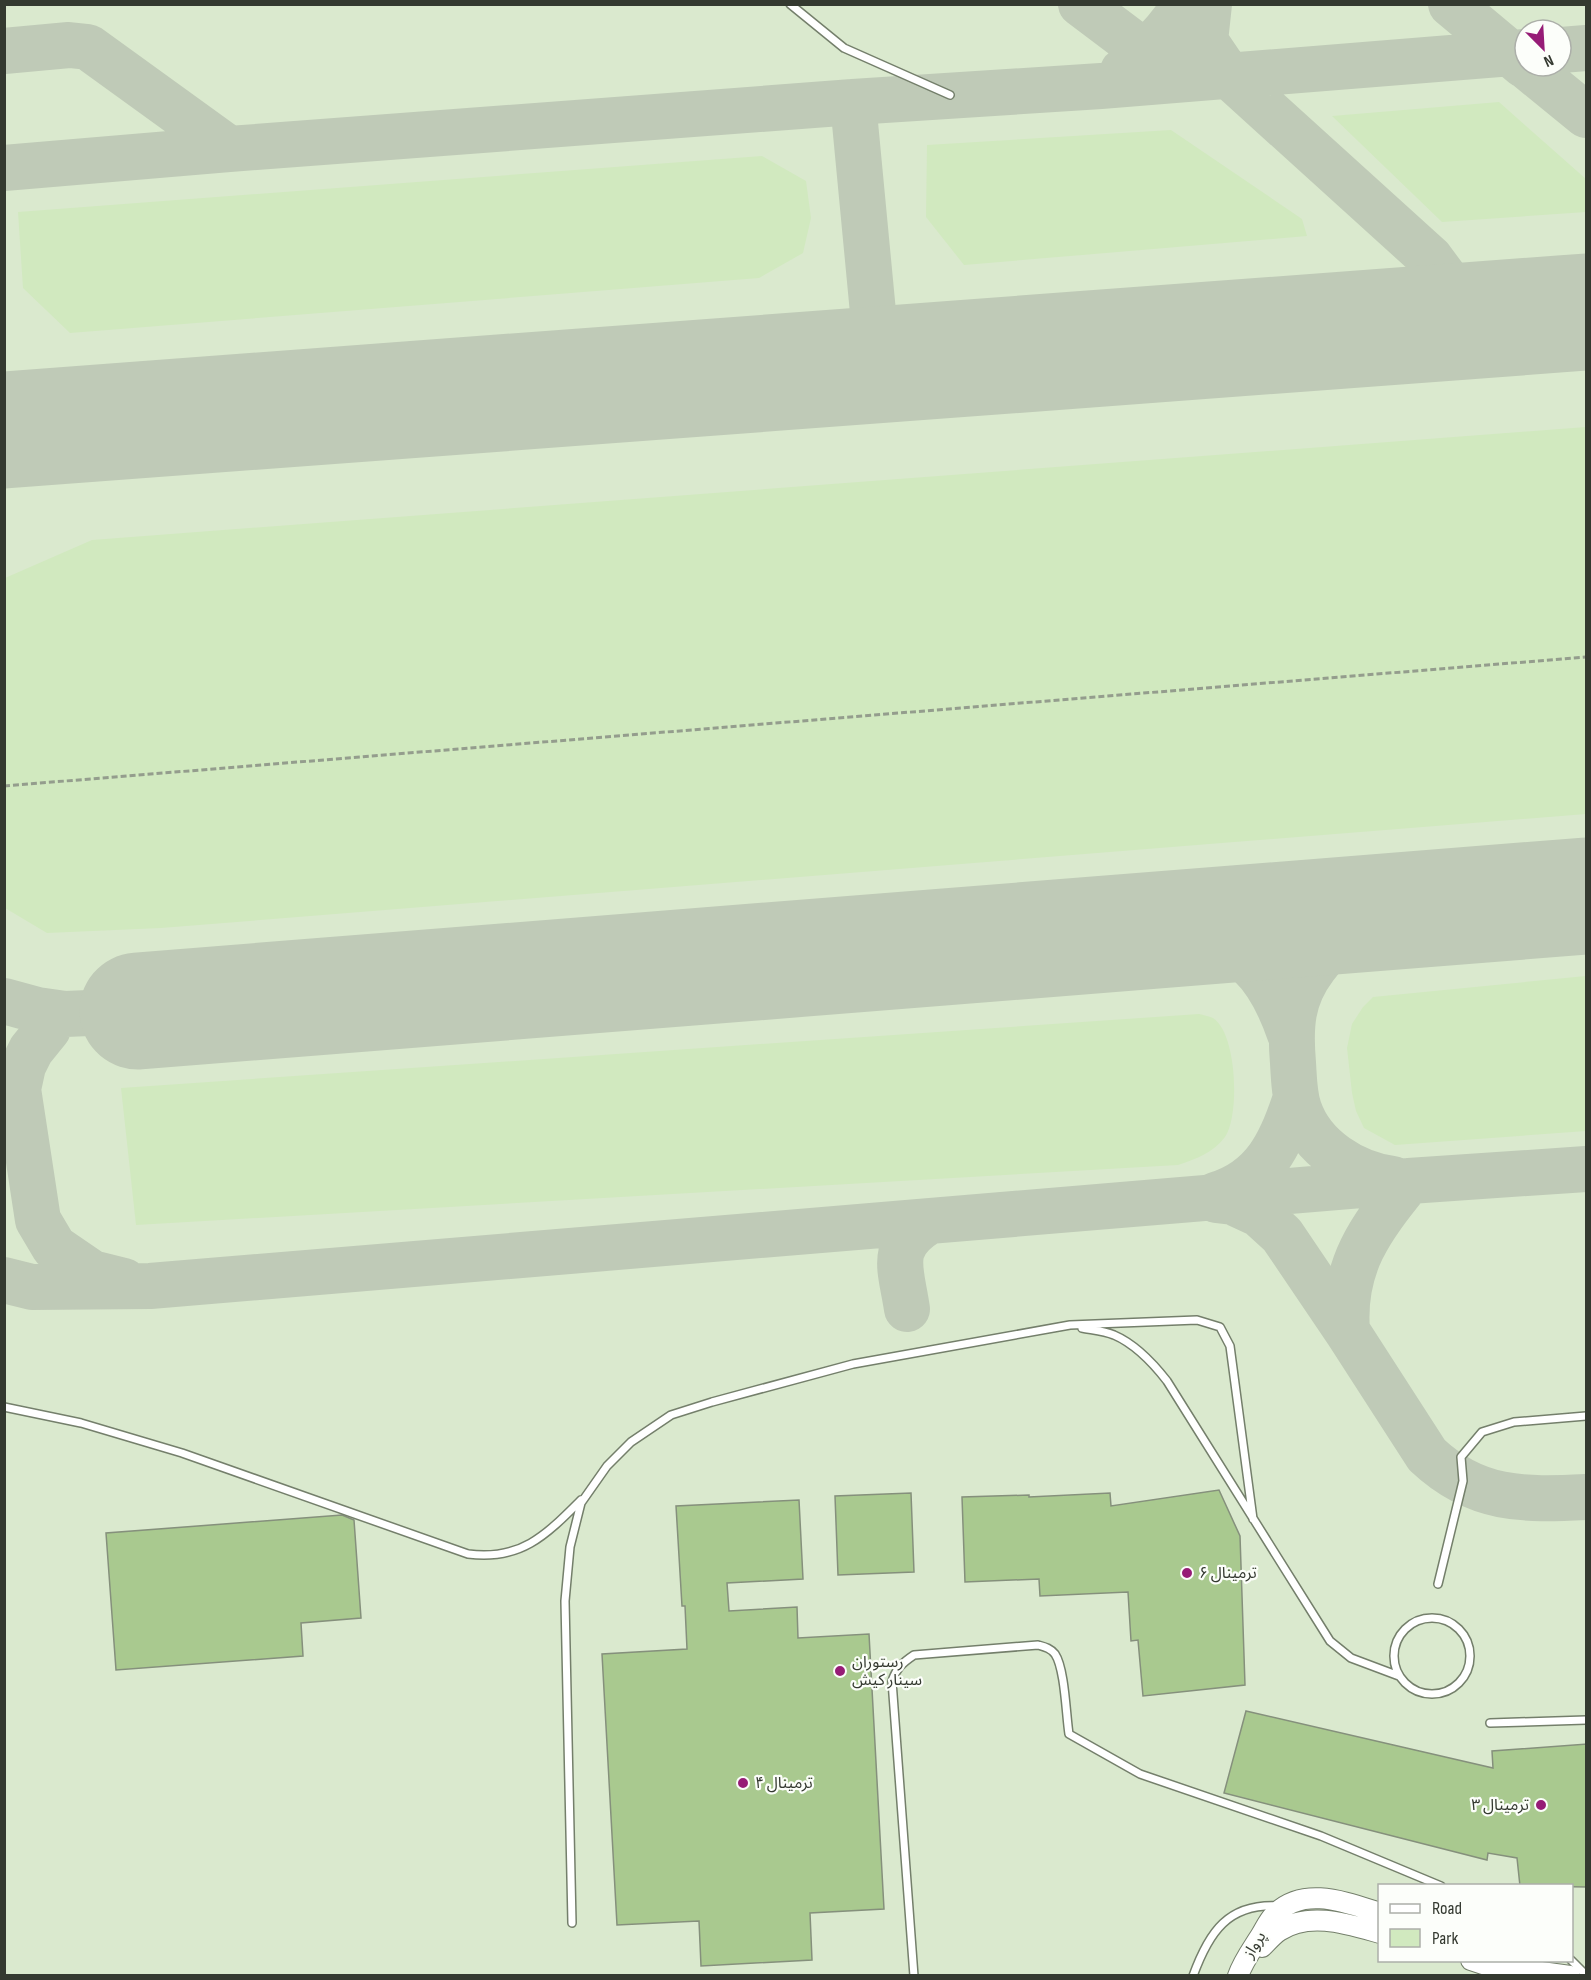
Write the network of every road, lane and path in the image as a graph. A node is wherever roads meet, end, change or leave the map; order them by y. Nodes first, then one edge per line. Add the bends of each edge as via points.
1 (790, 4) edge
2 (950, 95) dead end
3 (1587, 657) edge
4 (4, 786) edge
5 (1070, 1326) junction
6 (4, 1407) edge
7 (1587, 1416) edge
8 (586, 1495) junction
9 (1253, 1519) junction
10 (1438, 1584) dead end
11 (1399, 1676) junction
12 (1587, 1720) edge
13 (1490, 1723) dead end
14 (1436, 1884) edge
15 (1284, 1906) junction
16 (1378, 1912) edge
17 (572, 1923) dead end
18 (1378, 1932) edge
19 (1477, 1962) edge
20 (1540, 1962) edge
21 (1573, 1962) edge
22 (1239, 1972) edge
23 (1587, 1974) edge
24 (914, 1976) edge
25 (1192, 1976) edge
26 (1570, 1976) edge
27 (1582, 1976) edge

1 - 2 lane via 844,48
3 - 4 path
5 - 8 lane via 853,1364 671,1415 631,1442
5 - 9 lane via 1113,1335 1157,1368
5 - 9 lane via 1197,1320 1220,1327 1230,1346
6 - 8 lane via 81,1423 182,1453 468,1554 489,1557 535,1541
7 - 10 lane via 1514,1422 1482,1432 1461,1457 1463,1481
8 - 17 lane via 570,1547 565,1601
9 - 11 lane via 1330,1641 1351,1658
11 - 11 lane via 1424,1693 1454,1688 1463,1680 1470,1662 1469,1644 1463,1633 1442,1619 1416,1621 1398,1639 1394,1651
12 - 13 lane
14 - 24 lane via 1321,1836 1140,1774 1069,1734 1060,1665 1047,1647 914,1655 896,1670 892,1682
15 - 16 main road via 1314,1897
15 - 22 main road, پرواز via 1272,1917
15 - 25 lane via 1247,1908 1231,1917 1216,1930
18 - 22 main road, پرواز via 1328,1920 1291,1925 1279,1931
19 - 26 main road
20 - 27 main road
21 - 23 lane

